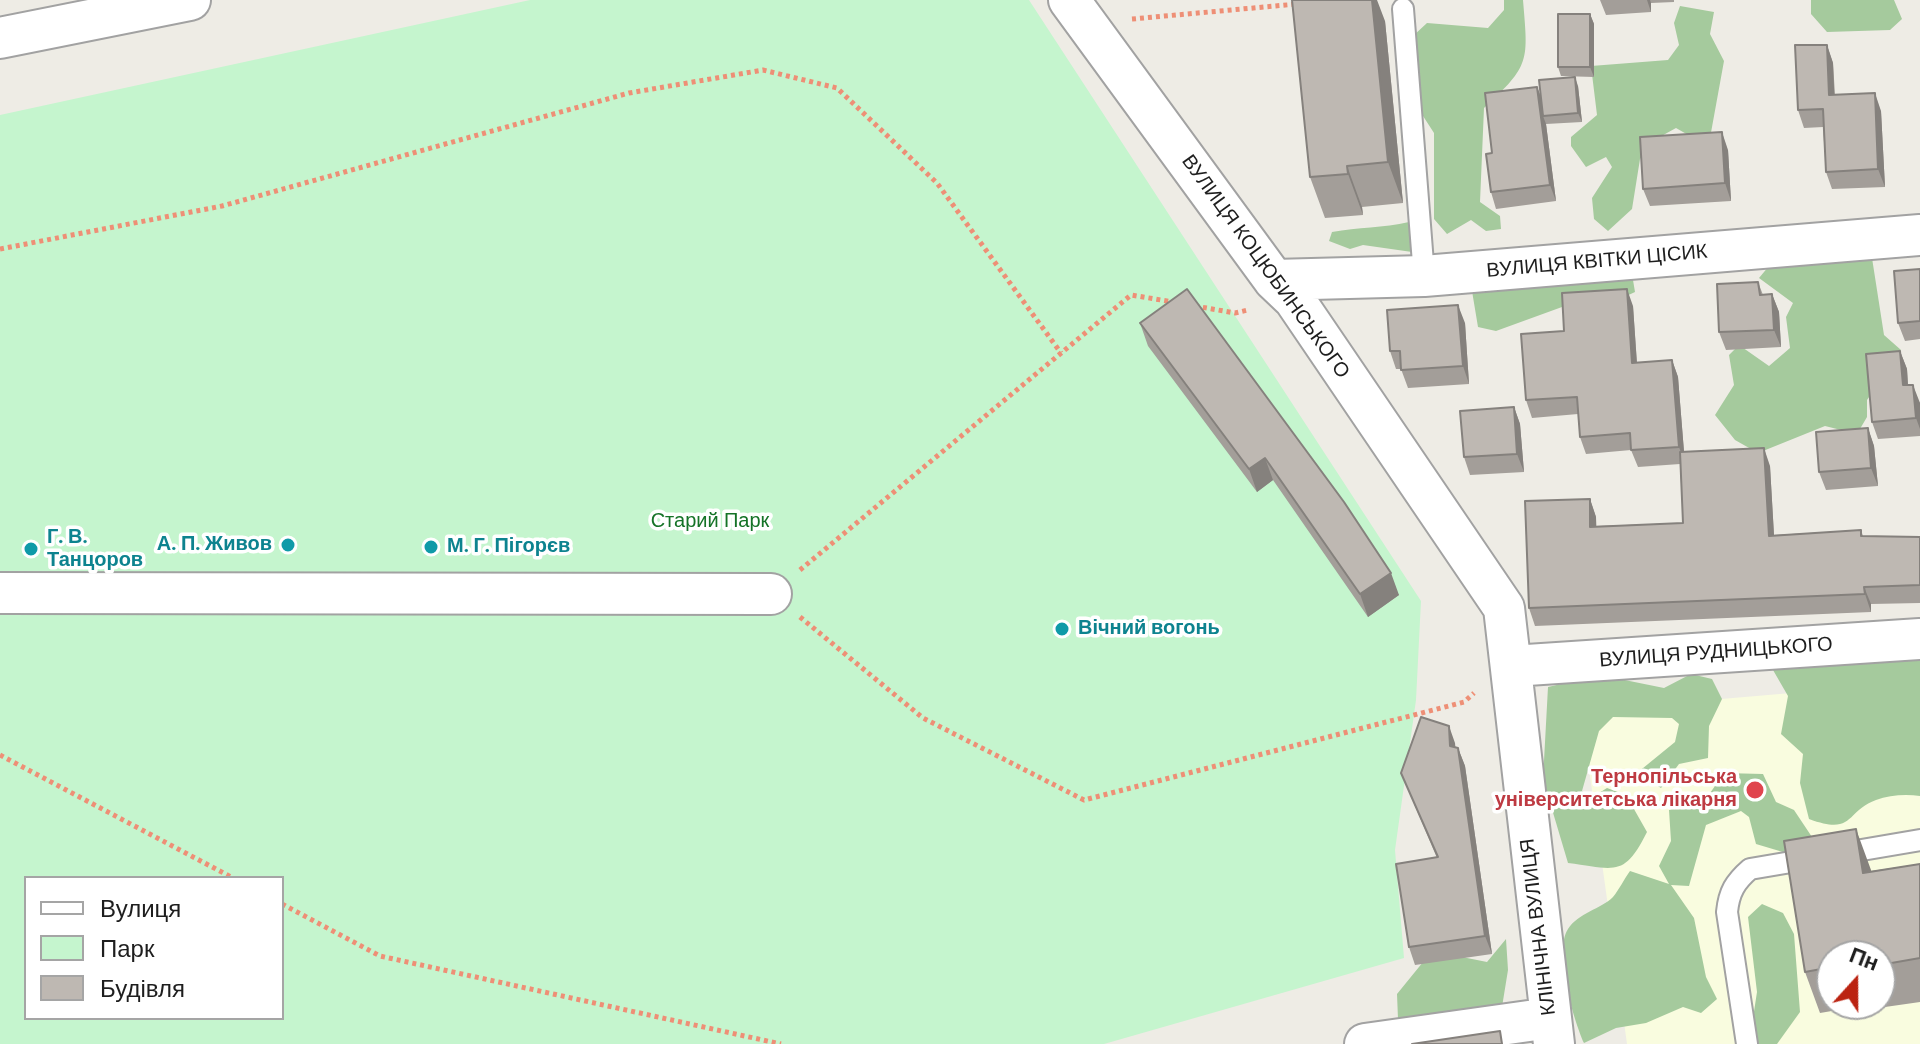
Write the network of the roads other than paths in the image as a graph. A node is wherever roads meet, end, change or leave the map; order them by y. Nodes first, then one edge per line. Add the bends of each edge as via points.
1 (190, 0) edge
2 (1403, 9) dead end
3 (1077, 12) edge
4 (0, 38) edge
5 (1920, 235) edge
6 (1424, 276) junction
7 (1284, 290) junction
8 (0, 593) edge
9 (771, 594) road end
10 (1920, 639) edge
11 (1512, 677) junction
12 (1920, 840) edge
13 (1552, 1031) edge
14 (1365, 1044) edge
15 (1371, 1044) edge
16 (1747, 1044) edge

1 - 4 street
2 - 6 lane
3 - 7 street, ВУЛИЦЯ КОЦЮБИНСЬКОГО
5 - 6 street, ВУЛИЦЯ КВІТКИ ЦІСИК
6 - 7 street, ВУЛИЦЯ КВІТКИ ЦІСИК
7 - 11 street, ВУЛИЦЯ КОЦЮБИНСЬКОГО via 1504,608
8 - 9 street
10 - 11 street, ВУЛИЦЯ РУДНИЦЬКОГО
11 - 13 street, КЛІНІЧНА ВУЛИЦЯ
12 - 16 lane via 1750,869 1736,882 1727,912
13 - 15 street
14 - 15 street

